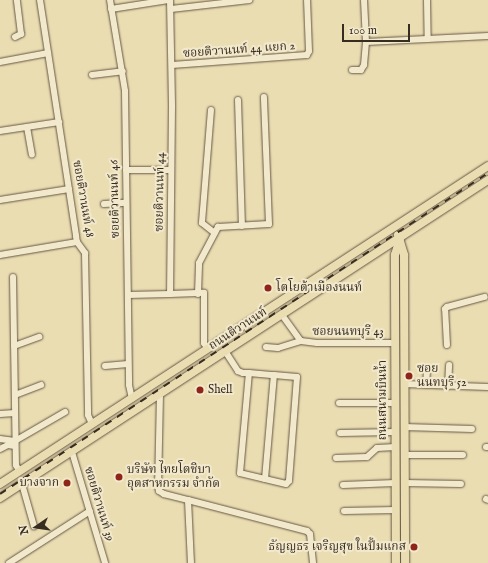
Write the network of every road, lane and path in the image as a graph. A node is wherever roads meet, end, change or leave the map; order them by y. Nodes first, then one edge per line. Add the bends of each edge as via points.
1 (17, 0) edge
2 (40, 0) edge
3 (110, 0) edge
4 (169, 0) edge
5 (249, 0) edge
6 (307, 0) edge
7 (364, 0) edge
8 (427, 0) edge
9 (111, 9) junction
10 (171, 9) junction
11 (488, 36) edge
12 (15, 37) dead end
13 (428, 38) junction
14 (366, 42) junction
15 (48, 53) junction
16 (0, 62) edge
17 (172, 65) junction
18 (123, 70) junction
19 (352, 70) dead end
20 (92, 75) dead end
21 (264, 97) dead end
22 (238, 100) dead end
23 (211, 110) dead end
24 (60, 122) junction
25 (27, 127) junction
26 (0, 131) edge
27 (32, 155) dead end
28 (488, 166) edge
29 (126, 170) junction
30 (171, 170) junction
31 (488, 180) edge
32 (69, 189) junction
33 (0, 200) edge
34 (126, 203) junction
35 (104, 204) dead end
36 (242, 226) junction
37 (394, 228) junction
38 (215, 233) junction
39 (400, 239) junction
40 (78, 242) junction
41 (0, 254) edge
42 (13, 277) dead end
43 (128, 294) junction
44 (170, 294) junction
45 (198, 294) junction
46 (485, 297) dead end
47 (282, 315) junction
48 (39, 337) dead end
49 (301, 341) junction
50 (395, 343) junction
51 (447, 345) dead end
52 (14, 346) junction
53 (266, 347) dead end
54 (208, 349) junction
55 (225, 351) junction
56 (128, 364) junction
57 (449, 365) dead end
58 (105, 366) dead end
59 (427, 370) dead end
60 (249, 373) junction
61 (274, 375) junction
62 (404, 384) junction
63 (41, 385) dead end
64 (426, 385) junction
65 (448, 386) junction
66 (488, 387) edge
67 (146, 390) junction
68 (160, 394) junction
69 (15, 395) junction
70 (132, 398) junction
71 (152, 400) junction
72 (339, 403) dead end
73 (395, 403) junction
74 (65, 412) dead end
75 (15, 413) junction
76 (0, 414) edge
77 (92, 424) junction
78 (404, 427) junction
79 (472, 429) dead end
80 (395, 432) junction
81 (340, 433) dead end
82 (0, 440) edge
83 (15, 443) junction
84 (395, 447) junction
85 (0, 449) edge
86 (72, 452) junction
87 (405, 455) junction
88 (463, 455) dead end
89 (336, 458) dead end
90 (19, 472) junction
91 (265, 479) junction
92 (395, 483) junction
93 (405, 483) junction
94 (0, 484) edge
95 (22, 484) junction
96 (461, 484) dead end
97 (342, 485) dead end
98 (0, 498) edge
99 (188, 500) junction
100 (395, 510) junction
101 (90, 511) junction
102 (344, 511) dead end
103 (34, 526) dead end
104 (9, 563) edge
105 (105, 563) edge
106 (191, 563) edge
107 (313, 563) edge
108 (396, 563) edge
109 (405, 563) edge

1 - 12 street via 21,34
2 - 15 street, ซอยติวานนท์ 48
3 - 9 street, ซอยติวานนท์ 46
4 - 9 street
4 - 10 street, ซอยติวานนท์ 44
5 - 10 street
6 - 17 street, ซอยติวานนท์ 44 แยก 2 via 307,55
7 - 14 street
8 - 13 street
9 - 18 street, ซอยติวานนท์ 46
10 - 17 street, ซอยติวานนท์ 44
11 - 13 street
13 - 14 street
14 - 19 street via 363,68
15 - 16 street
15 - 24 street, ซอยติวานนท์ 48
17 - 30 street, ซอยติวานนท์ 44
18 - 20 street
18 - 29 street, ซอยติวานนท์ 46
21 - 36 street via 269,224
22 - 36 street
23 - 38 street via 202,223
24 - 25 street
24 - 32 street, ซอยติวานนท์ 48
25 - 26 street
25 - 27 street
28 - 37 main road, ถนนติวานนท์
29 - 30 street
29 - 34 street, ซอยติวานนท์ 46
30 - 44 street, ซอยติวานนท์ 44
31 - 39 main road, ถนนติวานนท์
32 - 33 street
32 - 40 street, ซอยติวานนท์ 48
34 - 35 street
34 - 43 street, ซอยติวานนท์ 46
36 - 38 street via 218,227
37 - 39 main road, ถนนสนามบินน้ำ
37 - 54 main road, ถนนติวานนท์
38 - 45 street via 199,263
39 - 47 main road, ถนนติวานนท์
39 - 50 main road, ถนนสนามบินน้ำ via 395,255
39 - 62 main road, ถนนสนามบินน้ำ via 404,255
40 - 41 street
40 - 77 street, ซอยติวานนท์ 48 via 85,253 88,415
42 - 52 street
43 - 44 street
43 - 56 street, ซอยติวานนท์ 46
44 - 45 street
45 - 54 street via 204,293 204,343
46 - 51 street via 445,309
47 - 49 street
47 - 55 main road, ถนนติวานนท์
48 - 52 street
49 - 50 street, ซอยนนทบุรี 43
49 - 53 street, ซอยนนทบุรี 43 via 278,348
50 - 73 main road, ถนนสนามบินน้ำ
52 - 69 street
54 - 67 main road, ถนนติวานนท์
55 - 60 street via 238,371
55 - 68 main road, ถนนติวานนท์
56 - 58 street
56 - 70 street, ซอยติวานนท์ 46 via 129,390
57 - 65 street
59 - 64 street
60 - 61 street
60 - 91 street via 240,473
61 - 91 street
61 - 91 street via 297,377 289,481 286,484
62 - 64 street
62 - 78 main road, ถนนสนามบินน้ำ
63 - 69 street
64 - 65 street
65 - 66 street
67 - 70 main road, ถนนติวานนท์
67 - 71 main road
68 - 71 main road, ถนนติวานนท์
68 - 99 street via 159,491
69 - 75 street
70 - 77 main road, ถนนติวานนท์
71 - 86 main road, ถนนติวานนท์
72 - 73 street
73 - 80 main road, ถนนสนามบินน้ำ
74 - 83 street
75 - 76 street
75 - 83 street
77 - 90 main road, ถนนติวานนท์
78 - 79 street
78 - 87 main road, ถนนสนามบินน้ำ
80 - 81 street
80 - 84 main road, ถนนสนามบินน้ำ
82 - 83 street
83 - 85 street
83 - 90 street via 16,465
84 - 89 street via 377,448 367,457
84 - 92 main road, ถนนสนามบินน้ำ
86 - 95 main road, ถนนติวานนท์
86 - 101 street, ซอยติวานนท์ 39
87 - 88 street
87 - 93 main road, ถนนสนามบินน้ำ
90 - 94 main road, ถนนติวานนท์
92 - 97 street
92 - 100 main road, ถนนสนามบินน้ำ
93 - 96 street
93 - 109 main road, ถนนสนามบินน้ำ
95 - 98 main road, ถนนติวานนท์
95 - 103 street
99 - 106 street
99 - 107 street via 307,531 310,534
100 - 102 street
100 - 108 main road, ถนนสนามบินน้ำ
101 - 104 street
101 - 105 street, ซอยติวานนท์ 39

